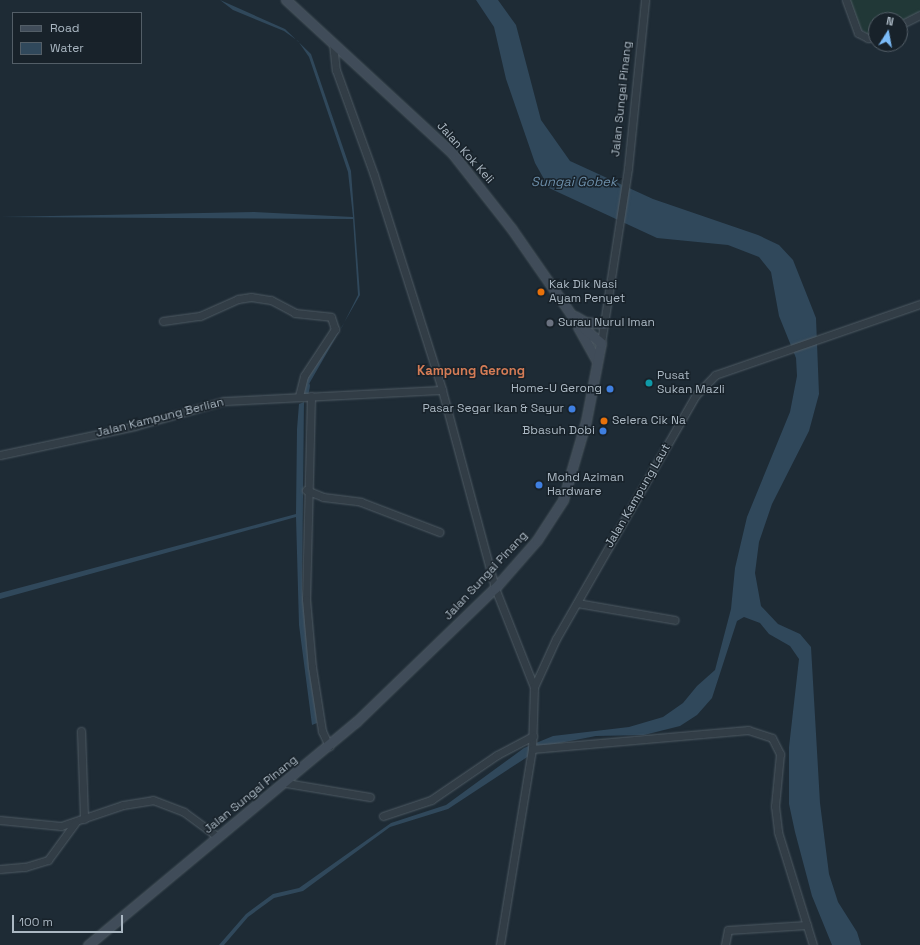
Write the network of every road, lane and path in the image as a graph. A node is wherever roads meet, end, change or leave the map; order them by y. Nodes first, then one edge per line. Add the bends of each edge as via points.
1 (286, 0) edge
2 (645, 0) edge
3 (846, 0) edge
4 (920, 15) edge
5 (908, 21) edge
6 (868, 38) edge
7 (333, 43) junction
8 (920, 304) edge
9 (573, 317) junction
10 (163, 321) dead end
11 (604, 324) junction
12 (601, 343) junction
13 (597, 361) junction
14 (442, 390) junction
15 (300, 396) junction
16 (311, 396) junction
17 (0, 455) edge
18 (306, 490) junction
19 (439, 532) dead end
20 (495, 588) junction
21 (577, 603) junction
22 (675, 620) dead end
23 (534, 687) junction
24 (81, 731) dead end
25 (533, 738) junction
26 (329, 746) junction
27 (532, 748) junction
28 (286, 783) junction
29 (370, 797) dead end
30 (382, 816) dead end
31 (84, 819) junction
32 (0, 820) edge
33 (75, 823) junction
34 (218, 838) junction
35 (0, 869) edge
36 (807, 925) junction
37 (88, 945) edge
38 (500, 945) edge
39 (725, 945) edge
40 (814, 945) edge

1 - 7 street, Jalan Kok Keli
2 - 11 street, Jalan Sungai Pinang via 628,168
3 - 6 street via 858,33
4 - 5 street
7 - 9 street, Jalan Kok Keli via 415,117 475,179
7 - 14 street via 332,55 344,98 374,175
8 - 21 street, Jalan Kampung Laut via 784,354 715,375 696,395
9 - 11 street via 585,322
9 - 12 street, Jalan Kok Keli
9 - 13 street
10 - 15 street via 200,316 238,298 251,297 271,300 295,313 331,317 335,329 304,376
11 - 12 street, Jalan Sungai Pinang
12 - 13 street, Jalan Sungai Pinang
13 - 20 street, Jalan Sungai Pinang via 570,486 537,540
14 - 16 street, Jalan Kampung Berlian
14 - 20 street
15 - 16 street, Jalan Kampung Berlian
15 - 17 street, Jalan Kampung Berlian via 224,401 135,426
16 - 18 street
18 - 19 street via 323,497 361,502
18 - 26 street via 306,600 322,731
20 - 23 street
20 - 26 street, Jalan Sungai Pinang
21 - 22 street
21 - 23 street, Jalan Kampung Laut
23 - 25 street
24 - 31 street
25 - 27 street
25 - 30 street via 497,755 431,800
26 - 28 street, Jalan Sungai Pinang
27 - 36 street via 748,730 772,738 780,754 775,806 778,832
27 - 38 street
28 - 29 street
28 - 34 street, Jalan Sungai Pinang
31 - 33 street
31 - 34 street via 123,805 153,800 184,812
32 - 33 street via 53,827
33 - 35 street via 48,860 25,868
34 - 37 street, Jalan Sungai Pinang
36 - 39 street via 728,930
36 - 40 street

